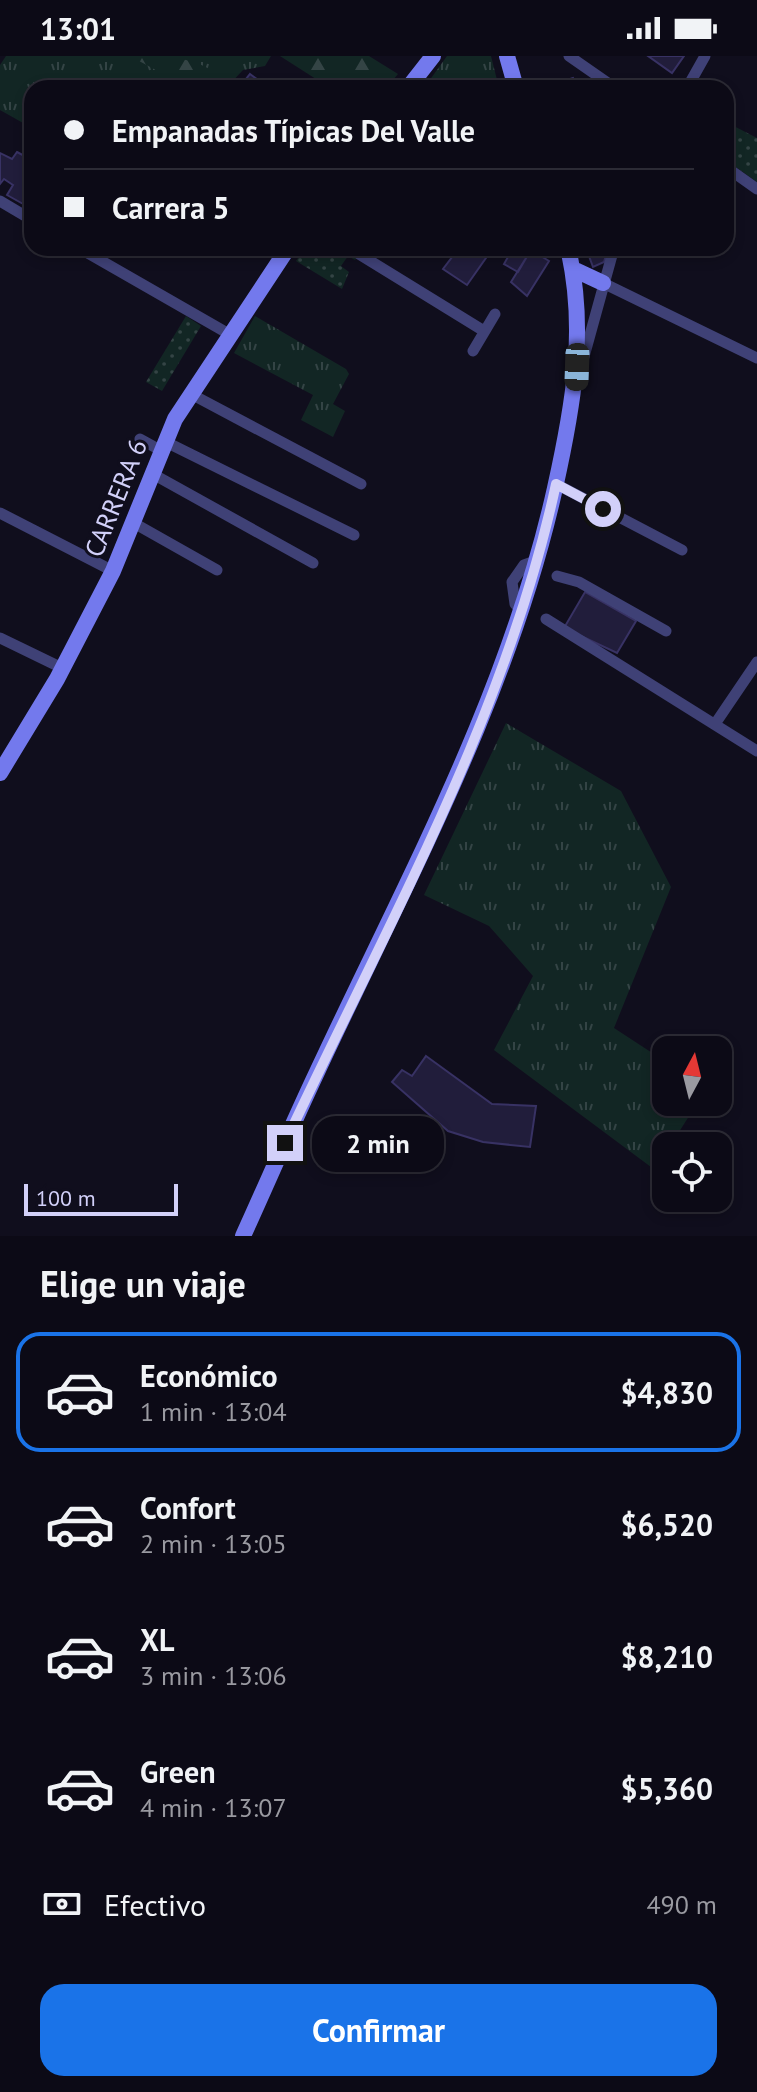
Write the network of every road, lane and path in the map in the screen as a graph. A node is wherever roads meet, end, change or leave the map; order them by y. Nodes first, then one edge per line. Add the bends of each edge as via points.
1 (433, 56) edge
2 (507, 56) edge
3 (569, 56) edge
4 (705, 56) edge
5 (414, 80) edge
6 (514, 80) edge
7 (604, 80) edge
8 (692, 80) edge
9 (734, 173) edge
10 (757, 189) edge
11 (0, 201) edge
12 (24, 215) edge
13 (93, 256) edge
14 (283, 256) edge
15 (362, 256) edge
16 (570, 256) edge
17 (611, 256) edge
18 (573, 269) junction
19 (603, 283) junction
20 (495, 314) dead end
21 (484, 331) junction
22 (229, 334) junction
23 (473, 351) dead end
24 (756, 355) edge
25 (576, 387) junction
26 (191, 394) junction
27 (140, 439) dead end
28 (162, 446) junction
29 (151, 473) junction
30 (361, 484) dead end
31 (556, 484) junction
32 (0, 513) edge
33 (132, 522) junction
34 (354, 535) dead end
35 (682, 550) dead end
36 (313, 563) dead end
37 (217, 570) dead end
38 (113, 571) junction
39 (557, 576) dead end
40 (546, 619) dead end
41 (666, 631) dead end
42 (0, 638) edge
43 (757, 662) edge
44 (62, 668) junction
45 (715, 724) junction
46 (757, 751) edge
47 (0, 773) edge
48 (243, 1236) edge

1 - 5 main road
2 - 6 main road
3 - 7 street
4 - 8 street
9 - 10 street
11 - 12 street
13 - 22 street
14 - 22 main road, CARRERA 6
15 - 21 street
16 - 18 main road
17 - 19 street
18 - 19 main road
18 - 25 main road
19 - 24 street
19 - 25 street
20 - 21 street
21 - 23 street
22 - 26 main road, CARRERA 6
25 - 31 main road
26 - 28 main road, CARRERA 6
26 - 30 street
27 - 28 street
28 - 29 main road, CARRERA 6
28 - 34 street
29 - 33 main road, CARRERA 6
29 - 36 street
31 - 35 street
31 - 48 main road via 522,612 435,830
32 - 38 street
33 - 37 street
33 - 38 main road, CARRERA 6
38 - 44 main road, CARRERA 6
39 - 41 street via 579,582
40 - 45 street
42 - 44 street
43 - 45 street
44 - 47 main road, CARRERA 6
45 - 46 street

